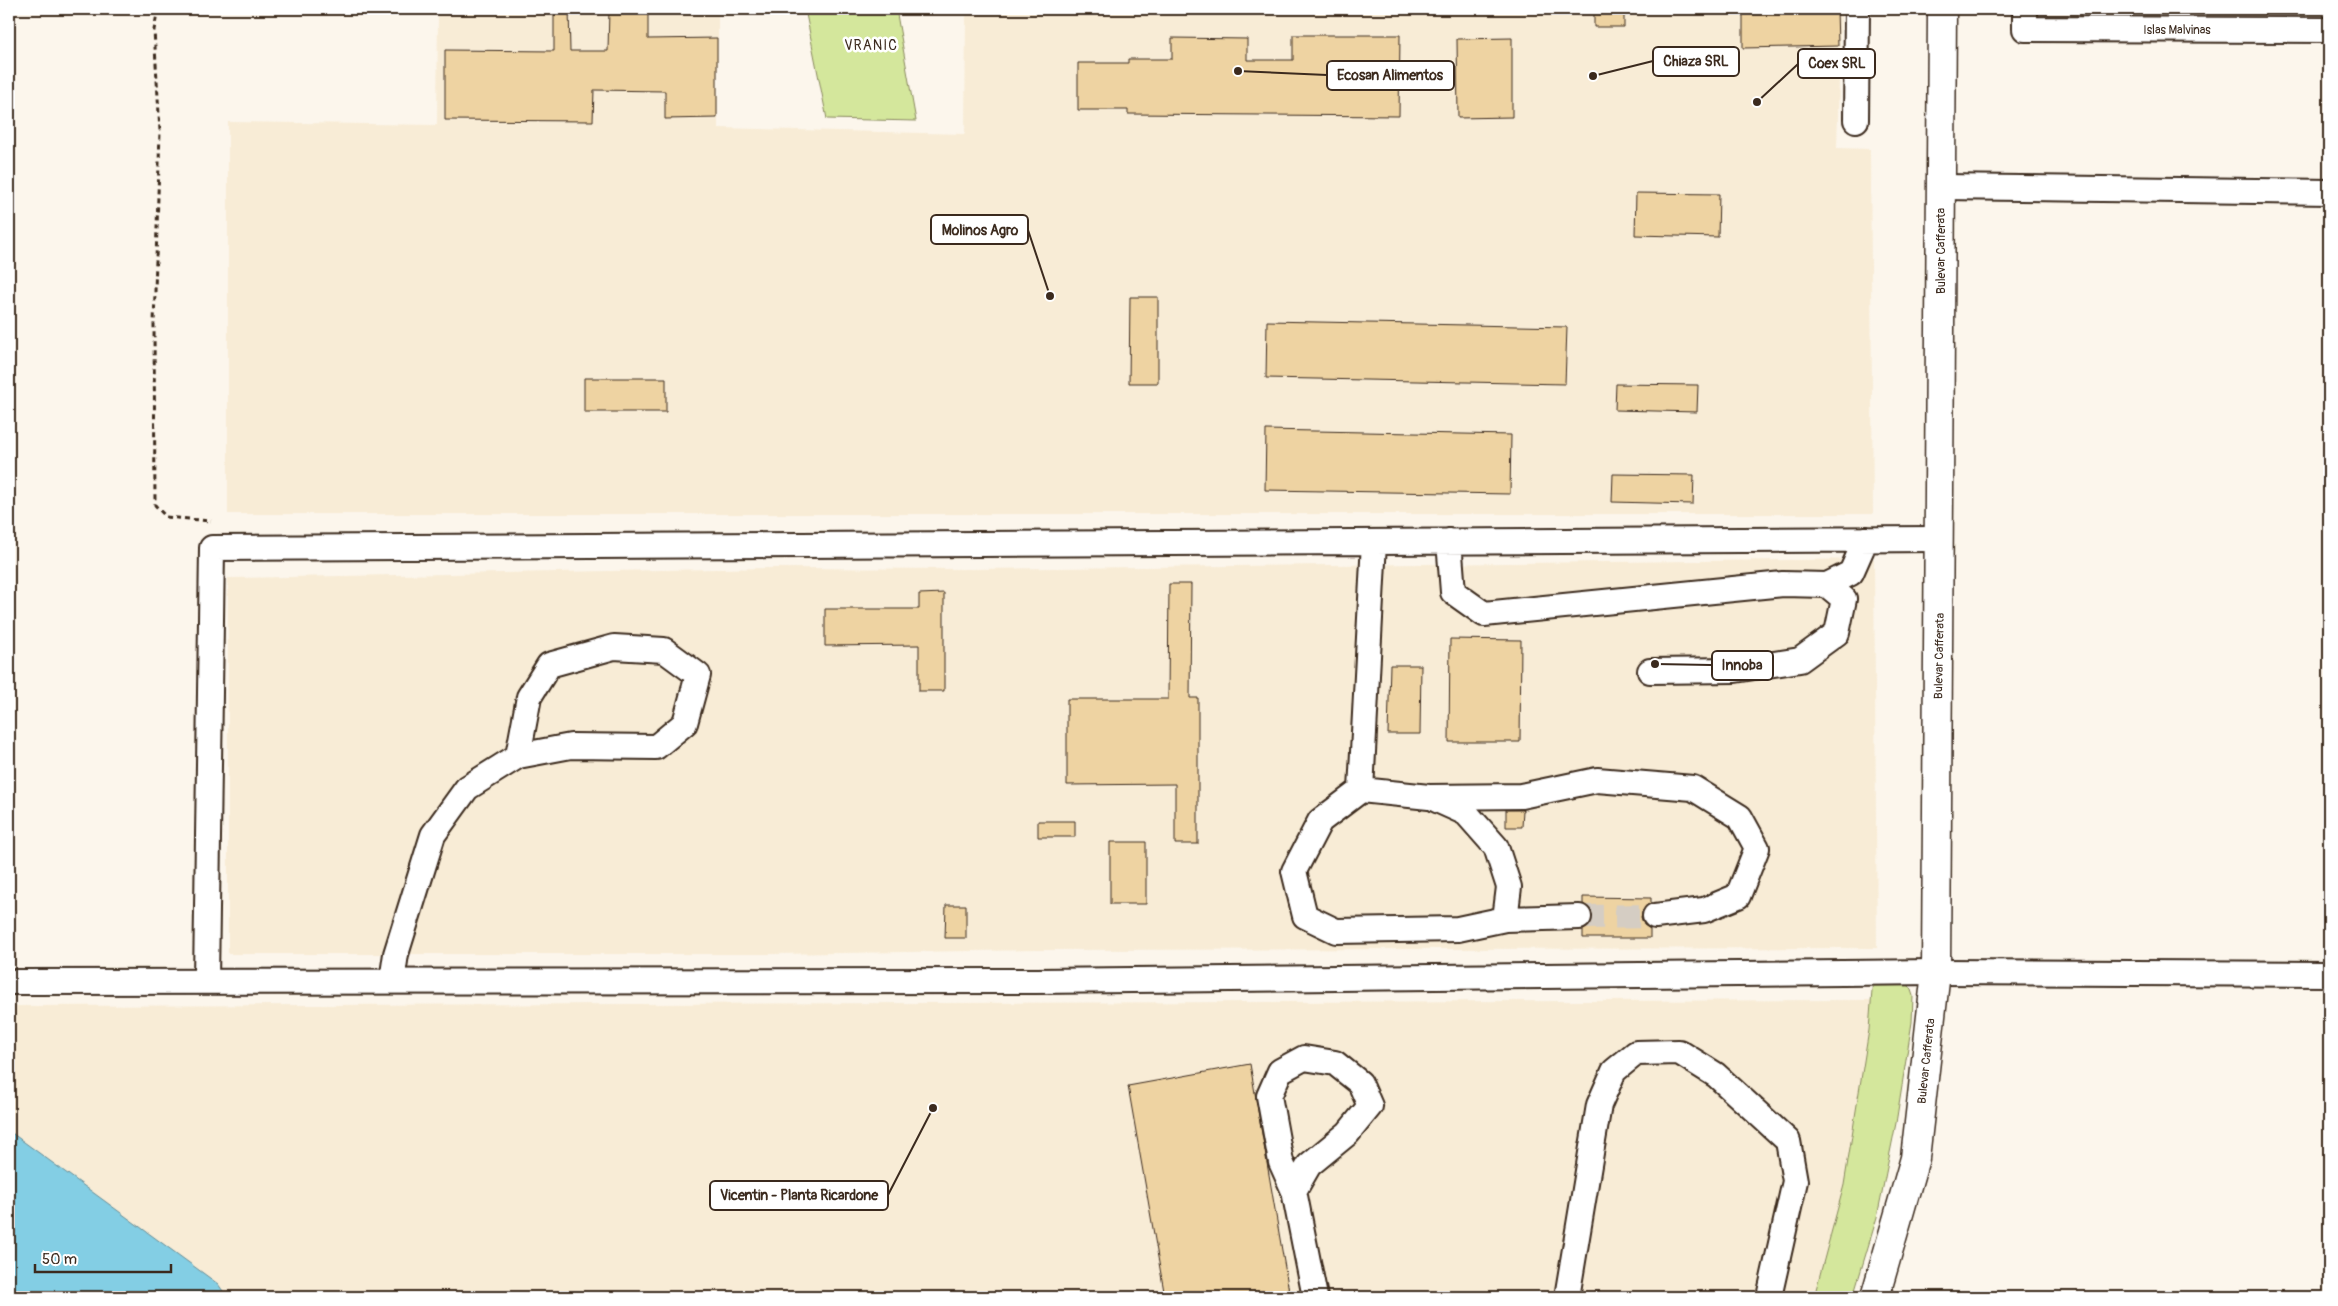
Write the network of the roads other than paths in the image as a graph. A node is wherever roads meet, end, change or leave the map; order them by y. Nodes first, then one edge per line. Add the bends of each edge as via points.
1 (1856, 9) edge
2 (1942, 9) edge
3 (2025, 19) edge
4 (2298, 20) edge
5 (2329, 30) edge
6 (1856, 120) dead end
7 (1942, 187) junction
8 (2329, 192) edge
9 (1940, 538) junction
10 (1866, 539) junction
11 (1449, 541) junction
12 (1374, 542) junction
13 (1827, 585) junction
14 (1650, 671) dead end
15 (518, 756) junction
16 (1361, 790) junction
17 (1429, 797) junction
18 (1655, 916) tunnel mouth
19 (1580, 917) tunnel mouth
20 (1505, 918) junction
21 (1936, 972) junction
22 (2329, 974) edge
23 (206, 981) junction
24 (392, 981) junction
25 (9, 982) edge
26 (1294, 1191) junction
27 (1315, 1297) edge
28 (1567, 1297) edge
29 (1769, 1297) edge
30 (1874, 1297) edge

1 - 6 street
2 - 7 highway, Bulevar Cafferata
3 - 4 street, Islas Malvinas
4 - 5 street, Islas Malvinas
7 - 8 street
7 - 9 highway, Bulevar Cafferata
9 - 10 street
9 - 21 highway, Bulevar Cafferata
10 - 11 street
10 - 13 street via 1851,573
11 - 12 street
11 - 13 street via 1453,592 1484,614 1783,584
12 - 16 street
12 - 23 street via 212,548
13 - 14 street via 1844,599 1838,632 1800,660 1734,670
15 - 15 street via 571,746 656,747 685,723 698,675 664,650 639,648 614,647 549,666 529,697
15 - 24 street via 467,788 433,835 396,954
16 - 17 street
16 - 20 street via 1320,821 1294,871 1305,916 1336,931 1458,929
17 - 18 street via 1521,796 1597,780 1693,788 1740,818 1757,848 1738,896 1704,910
17 - 20 street via 1466,813 1496,847 1509,888
19 - 20 street
21 - 22 street
21 - 24 street via 1036,981
21 - 30 highway, Bulevar Cafferata via 1915,1158
23 - 24 street
23 - 25 street
26 - 26 street via 1309,1165 1348,1133 1370,1106 1360,1083 1335,1063 1304,1058 1280,1071 1269,1096 1281,1162
26 - 27 street
28 - 29 street via 1599,1105 1614,1071 1636,1053 1679,1052 1716,1075 1788,1141 1795,1181

